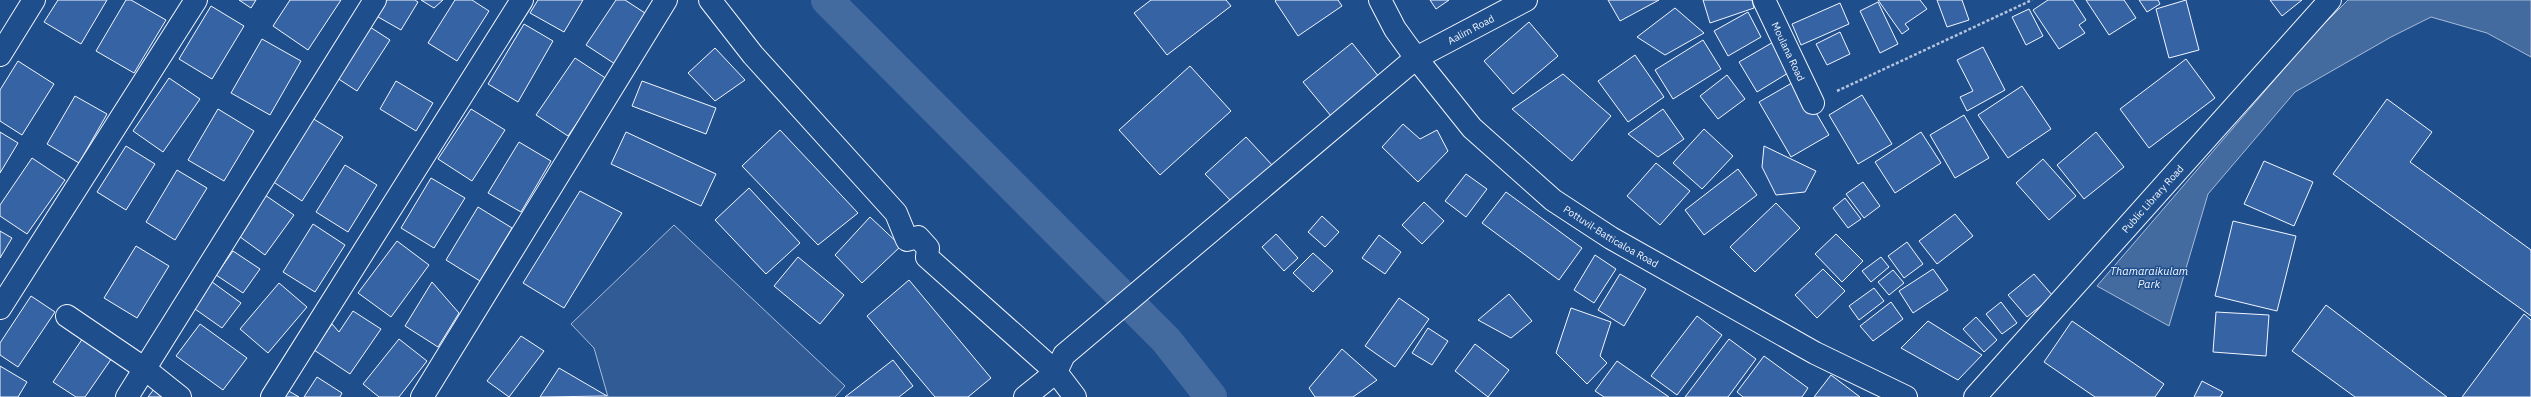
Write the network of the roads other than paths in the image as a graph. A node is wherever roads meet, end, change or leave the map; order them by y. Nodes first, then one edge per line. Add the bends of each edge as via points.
1 (34, 0) edge
2 (196, 0) edge
3 (375, 0) edge
4 (522, 0) edge
5 (666, 0) edge
6 (710, 0) edge
7 (1380, 0) edge
8 (1526, 0) edge
9 (1764, 0) edge
10 (2330, 0) edge
11 (0, 55) edge
12 (1416, 58) junction
13 (1813, 102) road end
14 (0, 308) edge
15 (67, 316) dead end
16 (1060, 363) junction
17 (145, 369) junction
18 (127, 397) edge
19 (180, 397) edge
20 (272, 397) edge
21 (422, 397) edge
22 (1026, 397) edge
23 (1075, 397) edge
24 (1906, 397) edge
25 (1975, 397) edge

1 - 11 main road
2 - 14 main road
3 - 17 main road
4 - 20 main road
5 - 21 main road
6 - 16 main road via 753,55 896,213 907,240 918,237 928,248 927,256
7 - 12 main road, Pottuvil-Batticaloa Road via 1395,29
8 - 12 main road, Aalim Road
9 - 13 main road, Moulana Road
10 - 25 main road, Public Library Road
12 - 16 main road, Aalim Road via 1177,259
12 - 24 main road, Pottuvil-Batticaloa Road via 1472,128 1553,200 1577,217 1815,353
15 - 17 main road
16 - 22 main road, Aalim Road
16 - 23 main road
17 - 18 main road
17 - 19 main road

